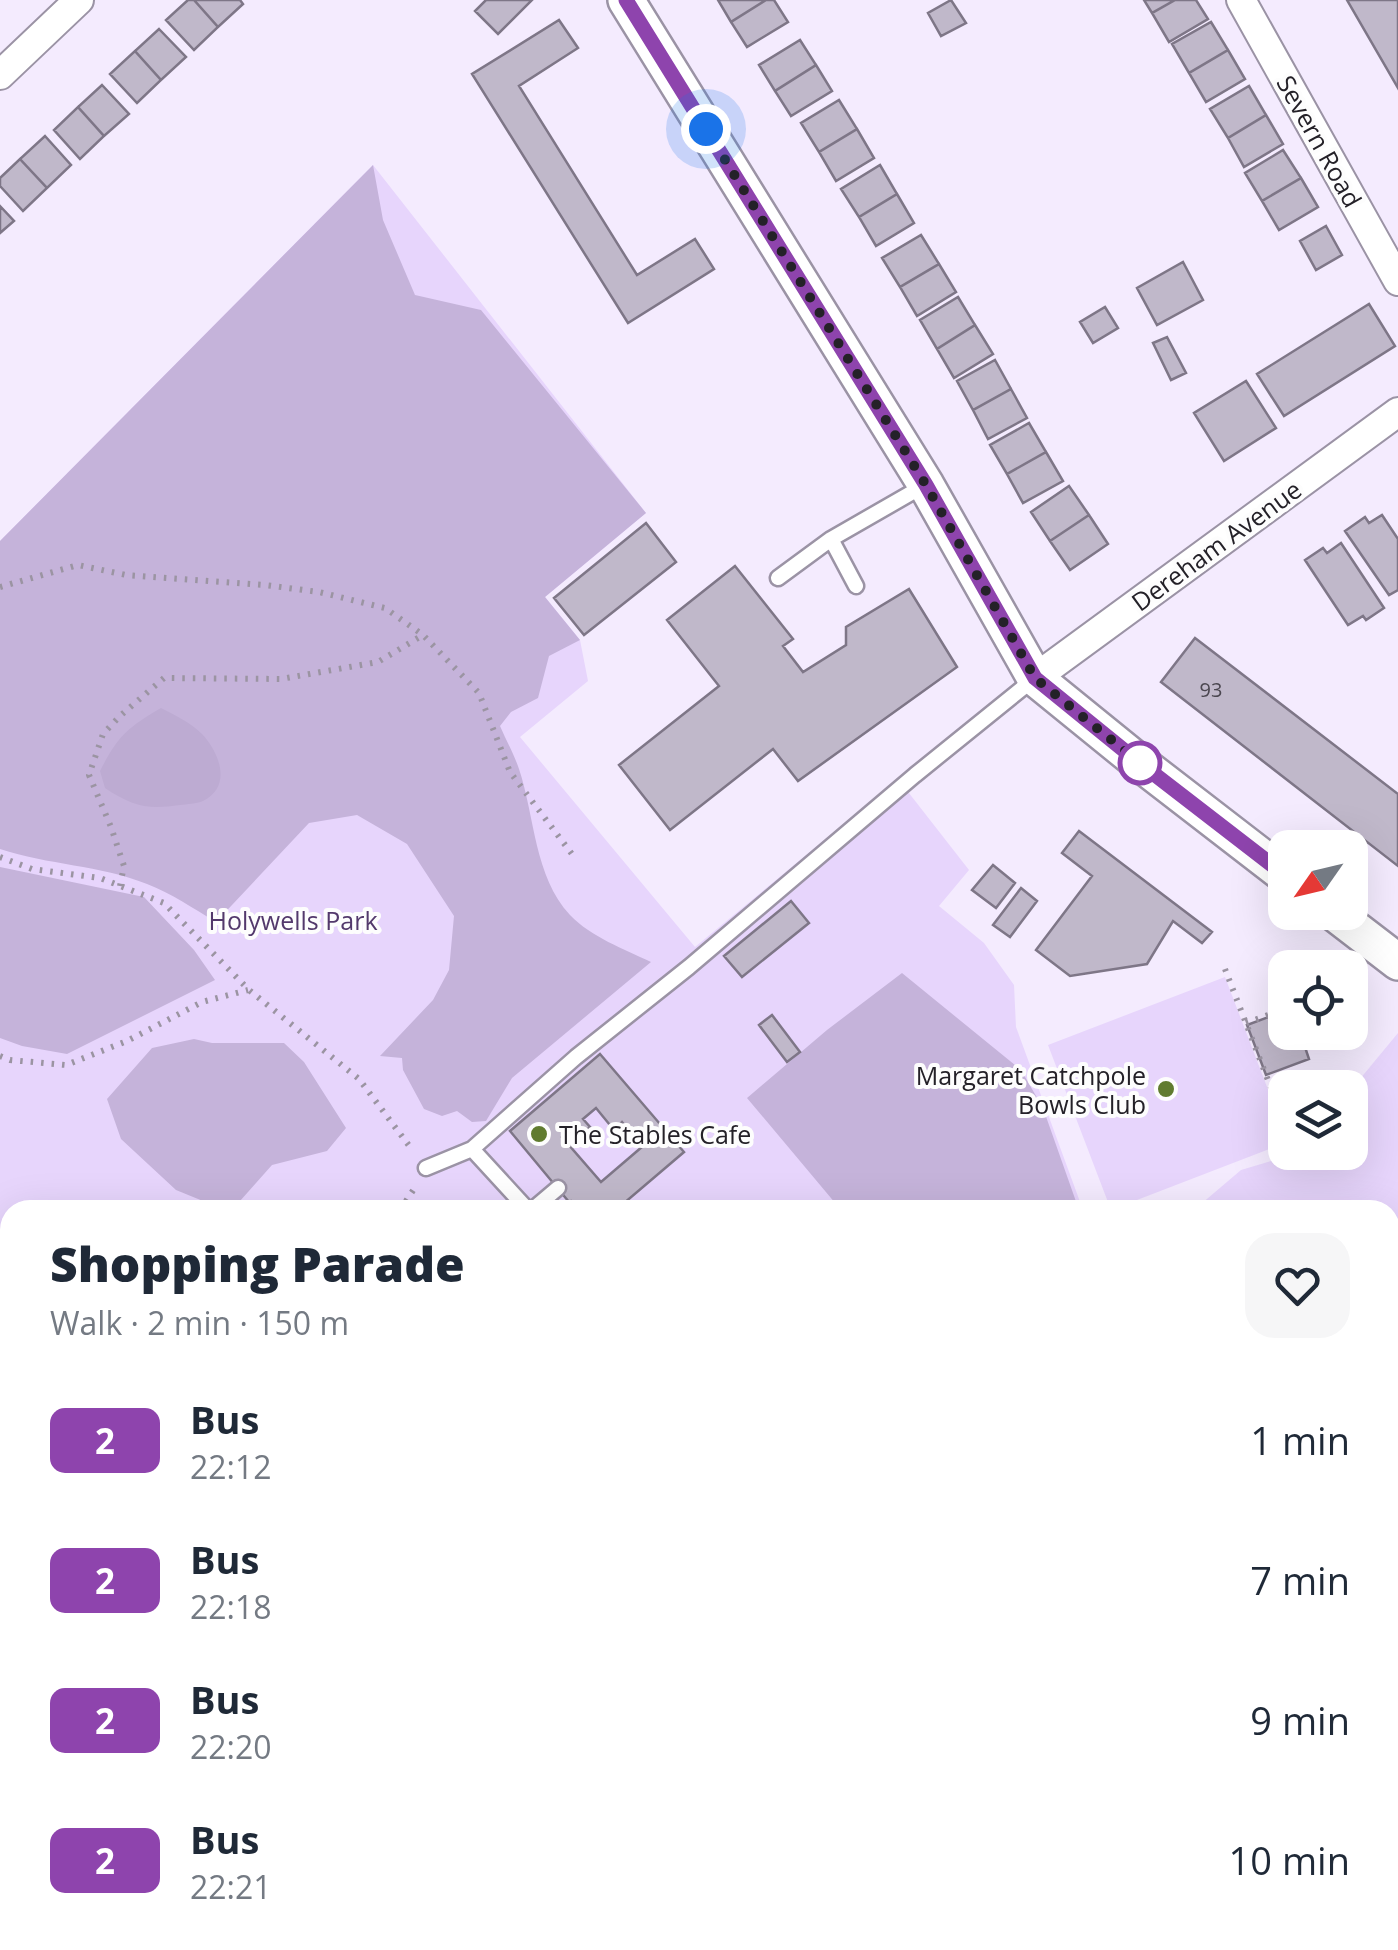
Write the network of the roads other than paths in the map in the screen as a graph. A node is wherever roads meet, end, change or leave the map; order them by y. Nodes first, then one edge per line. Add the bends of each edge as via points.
1 (79, 0) edge
2 (626, 0) edge
3 (1241, 0) edge
4 (0, 75) edge
5 (1398, 282) edge
6 (1398, 412) edge
7 (926, 485) junction
8 (831, 539) junction
9 (778, 578) dead end
10 (856, 586) dead end
11 (1035, 678) junction
12 (1268, 862) edge
13 (1356, 930) edge
14 (1398, 962) edge
15 (472, 1149) junction
16 (426, 1168) road end
17 (558, 1188) dead end
18 (520, 1200) edge
19 (543, 1200) edge

1 - 4 street
2 - 7 street
3 - 5 street, Severn Road
6 - 11 street, Dereham Avenue
7 - 8 lane
7 - 11 street
8 - 9 lane
8 - 10 lane
11 - 12 street
11 - 15 lane
13 - 14 street
15 - 16 lane
15 - 18 lane
17 - 19 lane

